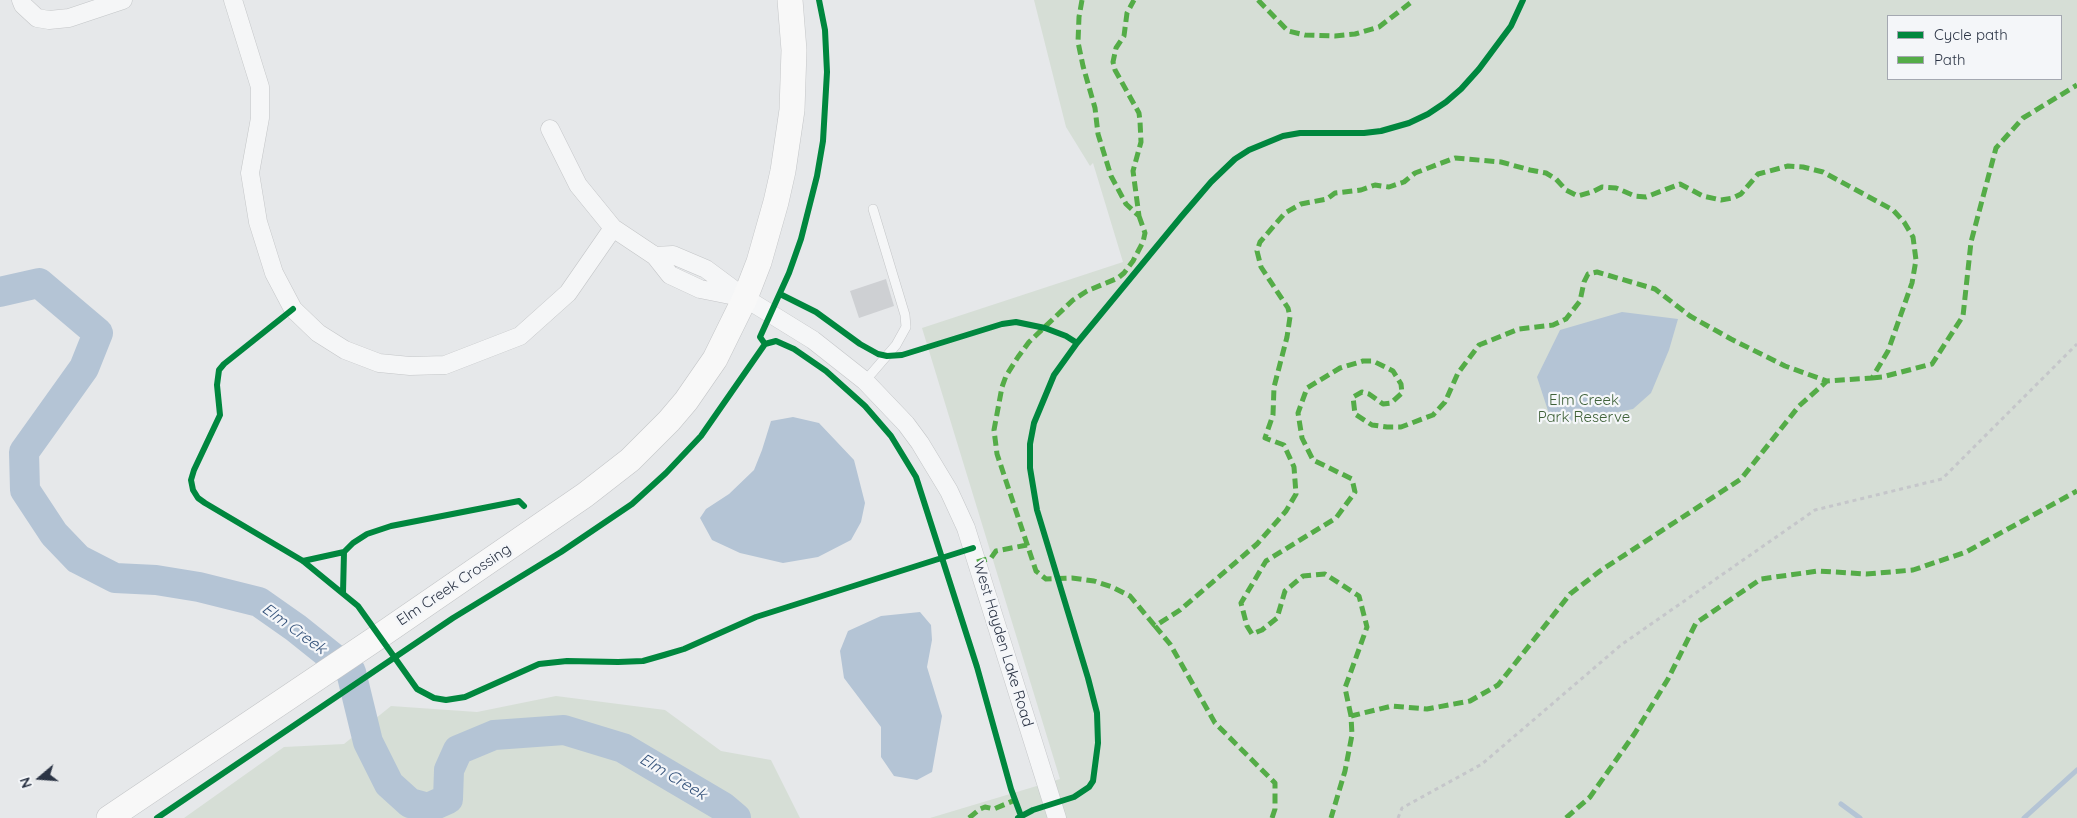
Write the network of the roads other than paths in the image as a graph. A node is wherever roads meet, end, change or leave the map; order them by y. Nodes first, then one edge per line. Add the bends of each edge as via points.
1 (21, 0) edge
2 (123, 0) edge
3 (233, 0) edge
4 (790, 0) edge
5 (550, 129) dead end
6 (873, 209) dead end
7 (613, 228) junction
8 (745, 298) junction
9 (865, 381) junction
10 (109, 818) edge
11 (1057, 818) edge

1 - 2 street via 37,18 49,20 69,18
3 - 7 street via 260,87 260,118 250,173 258,222 271,264 293,309 318,333 345,350 378,363 445,365 520,336 568,293
4 - 8 main road via 794,73 788,141 776,202
5 - 7 street via 578,185
6 - 9 lane via 906,327 896,345
7 - 8 street, West Hayden Lake Road via 656,256 673,255 706,269
8 - 9 street, West Hayden Lake Road via 813,340
8 - 10 main road, Elm Creek Crossing via 727,337 701,380 668,421 630,460 586,495
9 - 11 street, West Hayden Lake Road via 920,443 958,509

